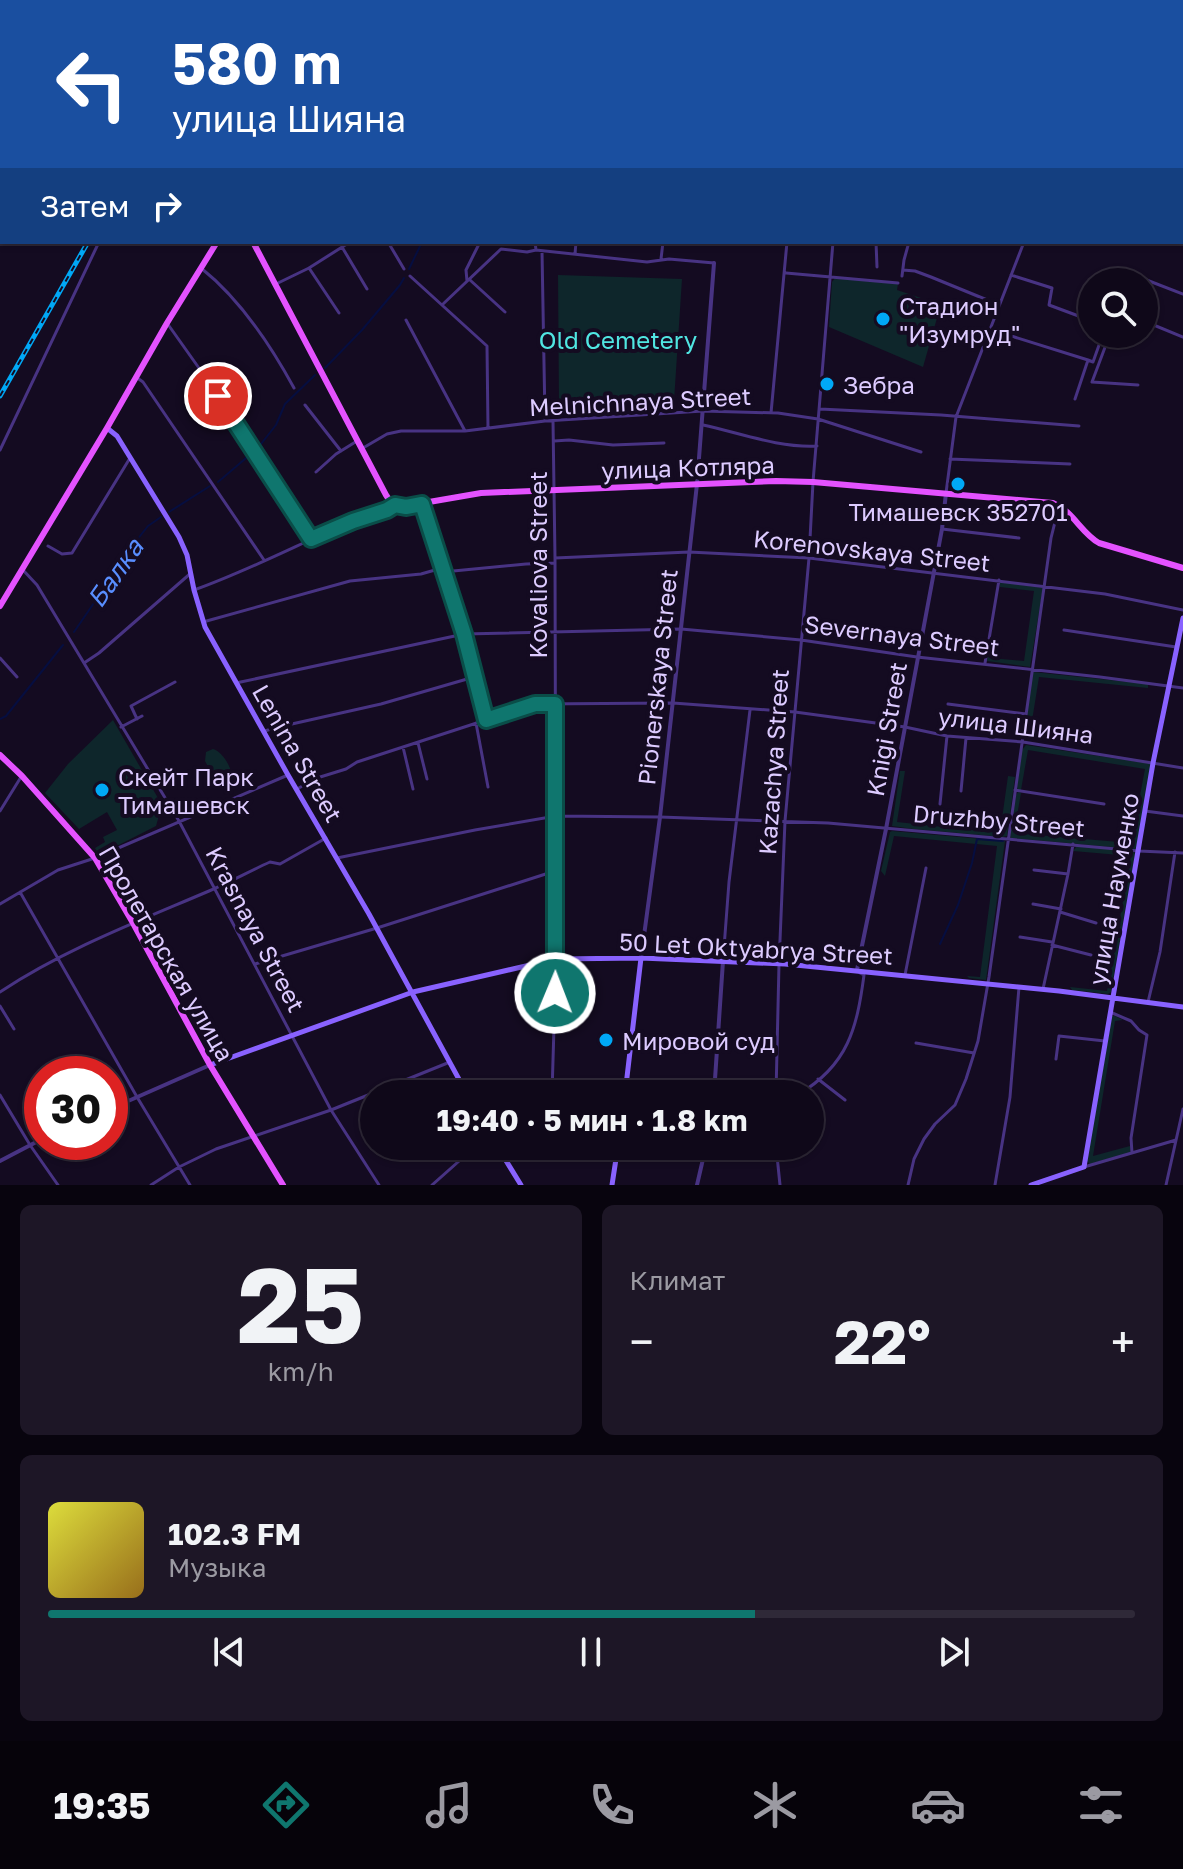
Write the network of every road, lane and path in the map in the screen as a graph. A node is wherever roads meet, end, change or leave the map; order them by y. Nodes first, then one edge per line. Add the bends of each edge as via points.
1 (98, 244) edge
2 (216, 244) edge
3 (256, 244) edge
4 (347, 244) edge
5 (389, 244) edge
6 (479, 244) edge
7 (510, 244) edge
8 (536, 244) edge
9 (576, 244) edge
10 (663, 244) edge
11 (787, 244) edge
12 (833, 244) edge
13 (876, 244) edge
14 (908, 244) edge
15 (1023, 244) edge
16 (342, 247) junction
17 (510, 249) junction
18 (539, 250) junction
19 (575, 254) junction
20 (661, 259) junction
21 (714, 263) joint
22 (877, 267) dead end
23 (201, 268) junction
24 (309, 268) junction
25 (404, 269) dead end
26 (903, 270) junction
27 (784, 272) junction
28 (1011, 275) junction
29 (410, 276) dead end
30 (902, 276) dead end
31 (831, 277) junction
32 (469, 280) junction
33 (898, 283) dead end
34 (276, 284) junction
35 (1158, 284) edge
36 (367, 289) dead end
37 (1183, 294) edge
38 (442, 305) junction
39 (998, 305) junction
40 (505, 312) dead end
41 (339, 313) dead end
42 (1078, 316) edge
43 (406, 320) dead end
44 (167, 323) junction
45 (1158, 327) edge
46 (989, 329) junction
47 (1183, 337) edge
48 (1098, 348) edge
49 (1105, 348) edge
50 (1088, 360) junction
51 (136, 377) junction
52 (1138, 385) dead end
53 (294, 388) dead end
54 (1075, 399) dead end
55 (305, 405) dead end
56 (819, 409) junction
57 (703, 411) junction
58 (771, 413) junction
59 (956, 417) junction
60 (818, 419) junction
61 (545, 421) junction
62 (553, 421) junction
63 (702, 425) junction
64 (1079, 426) dead end
65 (107, 428) junction
66 (488, 428) junction
67 (465, 431) junction
68 (357, 441) junction
69 (554, 441) junction
70 (664, 443) dead end
71 (817, 446) junction
72 (361, 449) junction
73 (0, 450) edge
74 (341, 451) junction
75 (921, 452) dead end
76 (130, 458) junction
77 (950, 459) junction
78 (1070, 464) dead end
79 (316, 472) dead end
80 (813, 482) junction
81 (697, 484) junction
82 (555, 489) junction
83 (946, 493) junction
84 (422, 504) junction
85 (395, 505) junction
86 (1062, 507) junction
87 (942, 529) junction
88 (1019, 538) dead end
89 (311, 539) junction
90 (48, 546) dead end
91 (689, 552) junction
92 (809, 558) junction
93 (264, 560) junction
94 (555, 561) junction
95 (1183, 568) edge
96 (22, 569) junction
97 (442, 570) junction
98 (933, 572) junction
99 (191, 573) junction
100 (999, 580) junction
101 (1044, 585) junction
102 (194, 590) junction
103 (0, 606) edge
104 (1183, 610) edge
105 (1183, 618) edge
106 (203, 622) junction
107 (681, 629) junction
108 (1064, 630) dead end
109 (555, 632) junction
110 (464, 634) junction
111 (801, 640) junction
112 (1176, 647) junction
113 (917, 657) junction
114 (0, 658) edge
115 (985, 663) junction
116 (83, 664) junction
117 (1031, 670) junction
118 (17, 677) dead end
119 (474, 677) junction
120 (175, 682) dead end
121 (236, 683) junction
122 (1169, 686) junction
123 (1183, 688) edge
124 (673, 703) junction
125 (555, 704) junction
126 (948, 704) dead end
127 (750, 710) junction
128 (795, 712) junction
129 (1026, 714) junction
130 (142, 716) dead end
131 (137, 719) junction
132 (486, 720) junction
133 (476, 723) junction
134 (121, 727) junction
135 (905, 727) junction
136 (1024, 728) junction
137 (265, 732) junction
138 (947, 736) junction
139 (966, 738) junction
140 (1011, 741) junction
141 (1023, 742) junction
142 (418, 743) junction
143 (403, 747) junction
144 (0, 755) edge
145 (1153, 763) junction
146 (1183, 768) edge
147 (288, 775) junction
148 (22, 776) junction
149 (427, 779) dead end
150 (488, 787) dead end
151 (297, 789) junction
152 (413, 789) dead end
153 (1015, 790) junction
154 (961, 791) dead end
155 (940, 804) dead end
156 (1104, 804) dead end
157 (0, 811) edge
158 (1145, 811) junction
159 (556, 816) junction
160 (1183, 816) edge
161 (660, 817) junction
162 (736, 820) junction
163 (179, 821) junction
164 (785, 821) junction
165 (886, 829) junction
166 (326, 838) junction
167 (1008, 839) junction
168 (1073, 844) junction
169 (1139, 851) junction
170 (1175, 852) junction
171 (1183, 853) edge
172 (95, 858) junction
173 (337, 858) junction
174 (926, 868) dead end
175 (1034, 870) dead end
176 (555, 871) junction
177 (1068, 874) junction
178 (215, 889) junction
179 (20, 892) junction
180 (0, 904) edge
181 (1033, 904) dead end
182 (1060, 910) junction
183 (133, 923) junction
184 (1096, 923) dead end
185 (377, 928) junction
186 (1020, 937) dead end
187 (1052, 944) junction
188 (1091, 955) dead end
189 (641, 958) junction
190 (57, 959) junction
191 (556, 959) junction
192 (723, 961) junction
193 (255, 964) junction
194 (779, 964) junction
195 (857, 970) junction
196 (905, 975) junction
197 (988, 984) junction
198 (1019, 987) junction
199 (1043, 989) junction
200 (0, 992) edge
201 (413, 992) junction
202 (1112, 997) junction
203 (1148, 1002) junction
204 (0, 1006) edge
205 (1183, 1007) edge
206 (1110, 1012) junction
207 (14, 1029) dead end
208 (291, 1034) junction
209 (1105, 1041) junction
210 (916, 1043) dead end
211 (974, 1053) junction
212 (1056, 1059) dead end
213 (450, 1062) junction
214 (210, 1065) junction
215 (818, 1079) joint
216 (460, 1080) edge
217 (552, 1080) edge
218 (627, 1080) edge
219 (715, 1080) edge
220 (776, 1080) edge
221 (0, 1095) edge
222 (137, 1097) junction
223 (845, 1100) dead end
224 (128, 1101) edge
225 (1183, 1109) edge
226 (331, 1110) junction
227 (1181, 1130) edge
228 (24, 1135) edge
229 (254, 1136) junction
230 (1176, 1140) junction
231 (24, 1148) edge
232 (1132, 1153) junction
233 (40, 1160) edge
234 (460, 1160) edge
235 (506, 1160) edge
236 (616, 1160) edge
237 (703, 1160) edge
238 (777, 1160) edge
239 (0, 1161) edge
240 (179, 1167) junction
241 (1084, 1167) junction
242 (58, 1185) edge
243 (151, 1185) edge
244 (190, 1185) edge
245 (283, 1185) edge
246 (379, 1185) edge
247 (432, 1185) edge
248 (521, 1185) edge
249 (612, 1185) edge
250 (697, 1185) edge
251 (780, 1185) edge
252 (908, 1185) edge
253 (995, 1185) edge
254 (1031, 1185) edge
255 (1166, 1185) edge

1 - 73 street
2 - 23 main road
3 - 34 main road
4 - 16 street
5 - 25 street
6 - 32 street via 466,270
7 - 17 street
8 - 18 street
9 - 19 street
10 - 20 street
11 - 27 street
12 - 31 street, Kazachya Street
13 - 22 street
14 - 26 street
15 - 28 street
16 - 24 street
16 - 36 street
17 - 18 street
17 - 32 street via 501,249
18 - 19 street
18 - 61 street
19 - 20 street
20 - 21 street
21 - 57 street, Pionerskaya Street
23 - 44 main road
23 - 53 street via 262,335
24 - 34 street
24 - 41 street
26 - 30 street
26 - 39 street
27 - 31 street
27 - 58 street
28 - 39 street
28 - 42 street via 1052,288 1049,305
29 - 38 street
31 - 33 street
31 - 56 street, Kazachya Street
32 - 38 street
32 - 40 street
34 - 68 main road
35 - 37 street
38 - 66 street via 487,346
39 - 46 street
43 - 67 street
44 - 51 main road
44 - 89 street
45 - 47 street
46 - 50 street
46 - 59 street
48 - 50 street via 1093,362
49 - 52 street via 1092,382
50 - 54 street
51 - 65 main road
51 - 93 street
55 - 74 street
56 - 59 street
56 - 60 street, Kazachya Street
57 - 58 street, Melnichnaya Street
57 - 62 street, Melnichnaya Street
57 - 63 street, Pionerskaya Street
58 - 60 street, Melnichnaya Street
59 - 64 street
59 - 77 street
60 - 71 street, Kazachya Street
60 - 75 street, Melnichnaya Street
61 - 62 street, Melnichnaya Street
61 - 66 street, Melnichnaya Street
62 - 69 street, Kovaliova Street
63 - 71 street
63 - 81 street, Pionerskaya Street
65 - 76 main road, Lenina Street
65 - 96 main road
66 - 67 street, Melnichnaya Street
67 - 72 street, Melnichnaya Street via 401,431
68 - 72 main road
68 - 74 street
69 - 70 street
69 - 82 street, Kovaliova Street
71 - 80 street, Kazachya Street
72 - 85 main road
74 - 79 street
76 - 90 street via 72,553
76 - 99 main road, Lenina Street via 179,537
77 - 78 street
77 - 83 street
80 - 81 main road, улица Котляра
80 - 83 main road, улица Котляра
80 - 92 street, Kazachya Street
81 - 82 main road, улица Котляра
81 - 91 street, Pionerskaya Street
82 - 84 main road, улица Котляра via 481,493
82 - 94 street, Kovaliova Street
83 - 86 main road, улица Котляра
83 - 87 street, Knigi Street
84 - 85 main road, улица Котляра
84 - 97 street
85 - 89 street, улица Котляра
86 - 95 main road via 1089,538
86 - 101 street
87 - 88 street
87 - 98 street, Knigi Street
89 - 93 street, улица Котляра
91 - 92 street, Korenovskaya Street
91 - 94 street, Korenovskaya Street
91 - 107 street, Pionerskaya Street
92 - 98 street, Korenovskaya Street
92 - 111 street, Kazachya Street
93 - 102 street, улица Котляра
94 - 97 street, Korenovskaya Street
94 - 109 street, Kovaliova Street
96 - 103 main road
96 - 116 street, Krasnaya Street
97 - 106 street via 350,581
97 - 110 street
98 - 100 street, Korenovskaya Street
98 - 113 street, Knigi Street
99 - 102 main road, Lenina Street
99 - 116 street
100 - 101 street, Korenovskaya Street
100 - 115 street
101 - 104 street, Korenovskaya Street
101 - 117 street
102 - 106 main road, Lenina Street
105 - 112 main road, улица Науменко
106 - 121 main road, Lenina Street
107 - 109 street, Severnaya Street
107 - 111 street, Severnaya Street
107 - 124 street, Pionerskaya Street
108 - 112 street
109 - 110 street, Severnaya Street
109 - 125 street, Kovaliova Street
110 - 119 street
110 - 121 street, Severnaya Street
111 - 113 street, Severnaya Street
111 - 128 street, Kazachya Street
112 - 122 main road, улица Науменко
113 - 115 street, Severnaya Street
113 - 135 street, Knigi Street
114 - 118 street
115 - 117 street, Severnaya Street
116 - 134 street, Krasnaya Street
117 - 122 street, Severnaya Street
117 - 129 street
119 - 132 street
119 - 137 street
120 - 131 street via 131,706
121 - 137 main road, Lenina Street
122 - 123 street, Severnaya Street
122 - 145 main road, улица Науменко
124 - 125 street, улица Шияна
124 - 127 street, улица Шияна
124 - 161 street, Pionerskaya Street
125 - 132 street, улица Шияна via 535,704
125 - 159 street, Kovaliova Street
126 - 129 street
127 - 128 street, улица Шияна
127 - 162 street
128 - 135 street, улица Шияна
128 - 164 street, Kazachya Street
129 - 136 street
130 - 131 street
131 - 134 street
132 - 133 street, улица Шияна
133 - 142 street, улица Шияна
133 - 150 street
134 - 163 street, Krasnaya Street
135 - 138 street, улица Шияна
135 - 165 street, Knigi Street
136 - 140 street
136 - 141 street
137 - 147 main road, Lenina Street
138 - 139 street, улица Шияна
138 - 155 street
139 - 140 street, улица Шияна
139 - 154 street
140 - 141 street, улица Шияна
141 - 145 street, улица Шияна
141 - 153 street
142 - 143 street, улица Шияна
142 - 149 street
143 - 151 street, улица Шияна
143 - 152 street
144 - 148 main road, Пролетарская улица
145 - 146 street, улица Шияна
145 - 158 main road, улица Науменко
147 - 151 main road, Lenina Street
147 - 163 street
148 - 157 street
148 - 172 main road, Пролетарская улица
151 - 166 main road, Lenina Street
153 - 156 street
153 - 167 street
158 - 160 street
158 - 169 main road, улица Науменко
159 - 161 street, Druzhby Street
159 - 173 street, Druzhby Street
159 - 176 street, Kovaliova Street
161 - 162 street, Druzhby Street
161 - 189 street, Pionerskaya Street
162 - 164 street, Druzhby Street
162 - 192 street
163 - 172 street
163 - 178 street, Krasnaya Street
164 - 165 street, Druzhby Street
164 - 194 street, Kazachya Street
165 - 167 street, Druzhby Street
165 - 195 street, Knigi Street
166 - 173 main road, Lenina Street
166 - 178 street via 280,864 270,862
167 - 168 street, Druzhby Street
167 - 197 street
168 - 169 street, Druzhby Street
168 - 177 street
169 - 170 street, Druzhby Street
169 - 202 main road, улица Науменко
170 - 171 street, Druzhby Street
170 - 203 street
172 - 179 street via 58,870
172 - 183 main road, Пролетарская улица
173 - 185 main road, Lenina Street
174 - 196 street
175 - 177 street
176 - 185 street
176 - 191 street, Kovaliova Street
177 - 182 street
178 - 183 street
178 - 193 street, Krasnaya Street
179 - 180 street
179 - 190 street
181 - 182 street
182 - 184 street
182 - 187 street
183 - 190 street
183 - 214 main road, Пролетарская улица
185 - 193 street
185 - 201 main road, Lenina Street
186 - 187 street
187 - 188 street
187 - 199 street
189 - 191 main road, 50 Let Oktyabrya Street
189 - 192 main road, 50 Let Oktyabrya Street
189 - 218 main road, Pionerskaya Street
190 - 200 street
190 - 222 street
191 - 201 main road, 50 Let Oktyabrya Street
191 - 217 street, Kovaliova Street
192 - 194 main road, 50 Let Oktyabrya Street
192 - 219 street
193 - 208 street, Krasnaya Street
194 - 195 main road, 50 Let Oktyabrya Street
194 - 220 street, Kazachya Street
195 - 196 main road, 50 Let Oktyabrya Street
195 - 215 street via 864,975 854,1030 846,1048
196 - 197 main road, 50 Let Oktyabrya Street
197 - 198 main road, 50 Let Oktyabrya Street
197 - 211 street
198 - 199 main road, 50 Let Oktyabrya Street
198 - 253 street via 1010,1097
199 - 202 main road, 50 Let Oktyabrya Street
201 - 208 main road, 50 Let Oktyabrya Street
201 - 213 main road, Lenina Street
202 - 203 main road, 50 Let Oktyabrya Street
202 - 206 main road, улица Науменко
203 - 205 main road, 50 Let Oktyabrya Street
204 - 207 street
206 - 209 main road, улица Науменко
206 - 232 street via 1147,1035
208 - 214 main road, 50 Let Oktyabrya Street
208 - 226 street, Krasnaya Street
209 - 212 street via 1059,1036
209 - 241 main road, улица Науменко
210 - 211 street
211 - 252 street via 955,1105 935,1124 914,1159
213 - 216 main road, Lenina Street
213 - 226 street
214 - 222 street, 50 Let Oktyabrya Street
214 - 229 main road, Пролетарская улица
215 - 223 street
221 - 228 street
222 - 224 street, 50 Let Oktyabrya Street
222 - 240 street
225 - 227 street
226 - 229 street
226 - 246 street, Krasnaya Street
227 - 230 street
229 - 240 street
229 - 245 main road, Пролетарская улица
230 - 232 street
230 - 255 street
231 - 239 street
232 - 241 street
233 - 242 street
234 - 247 street
235 - 248 main road
236 - 249 main road
237 - 250 street
238 - 251 street
240 - 243 street
240 - 244 street
241 - 254 main road

